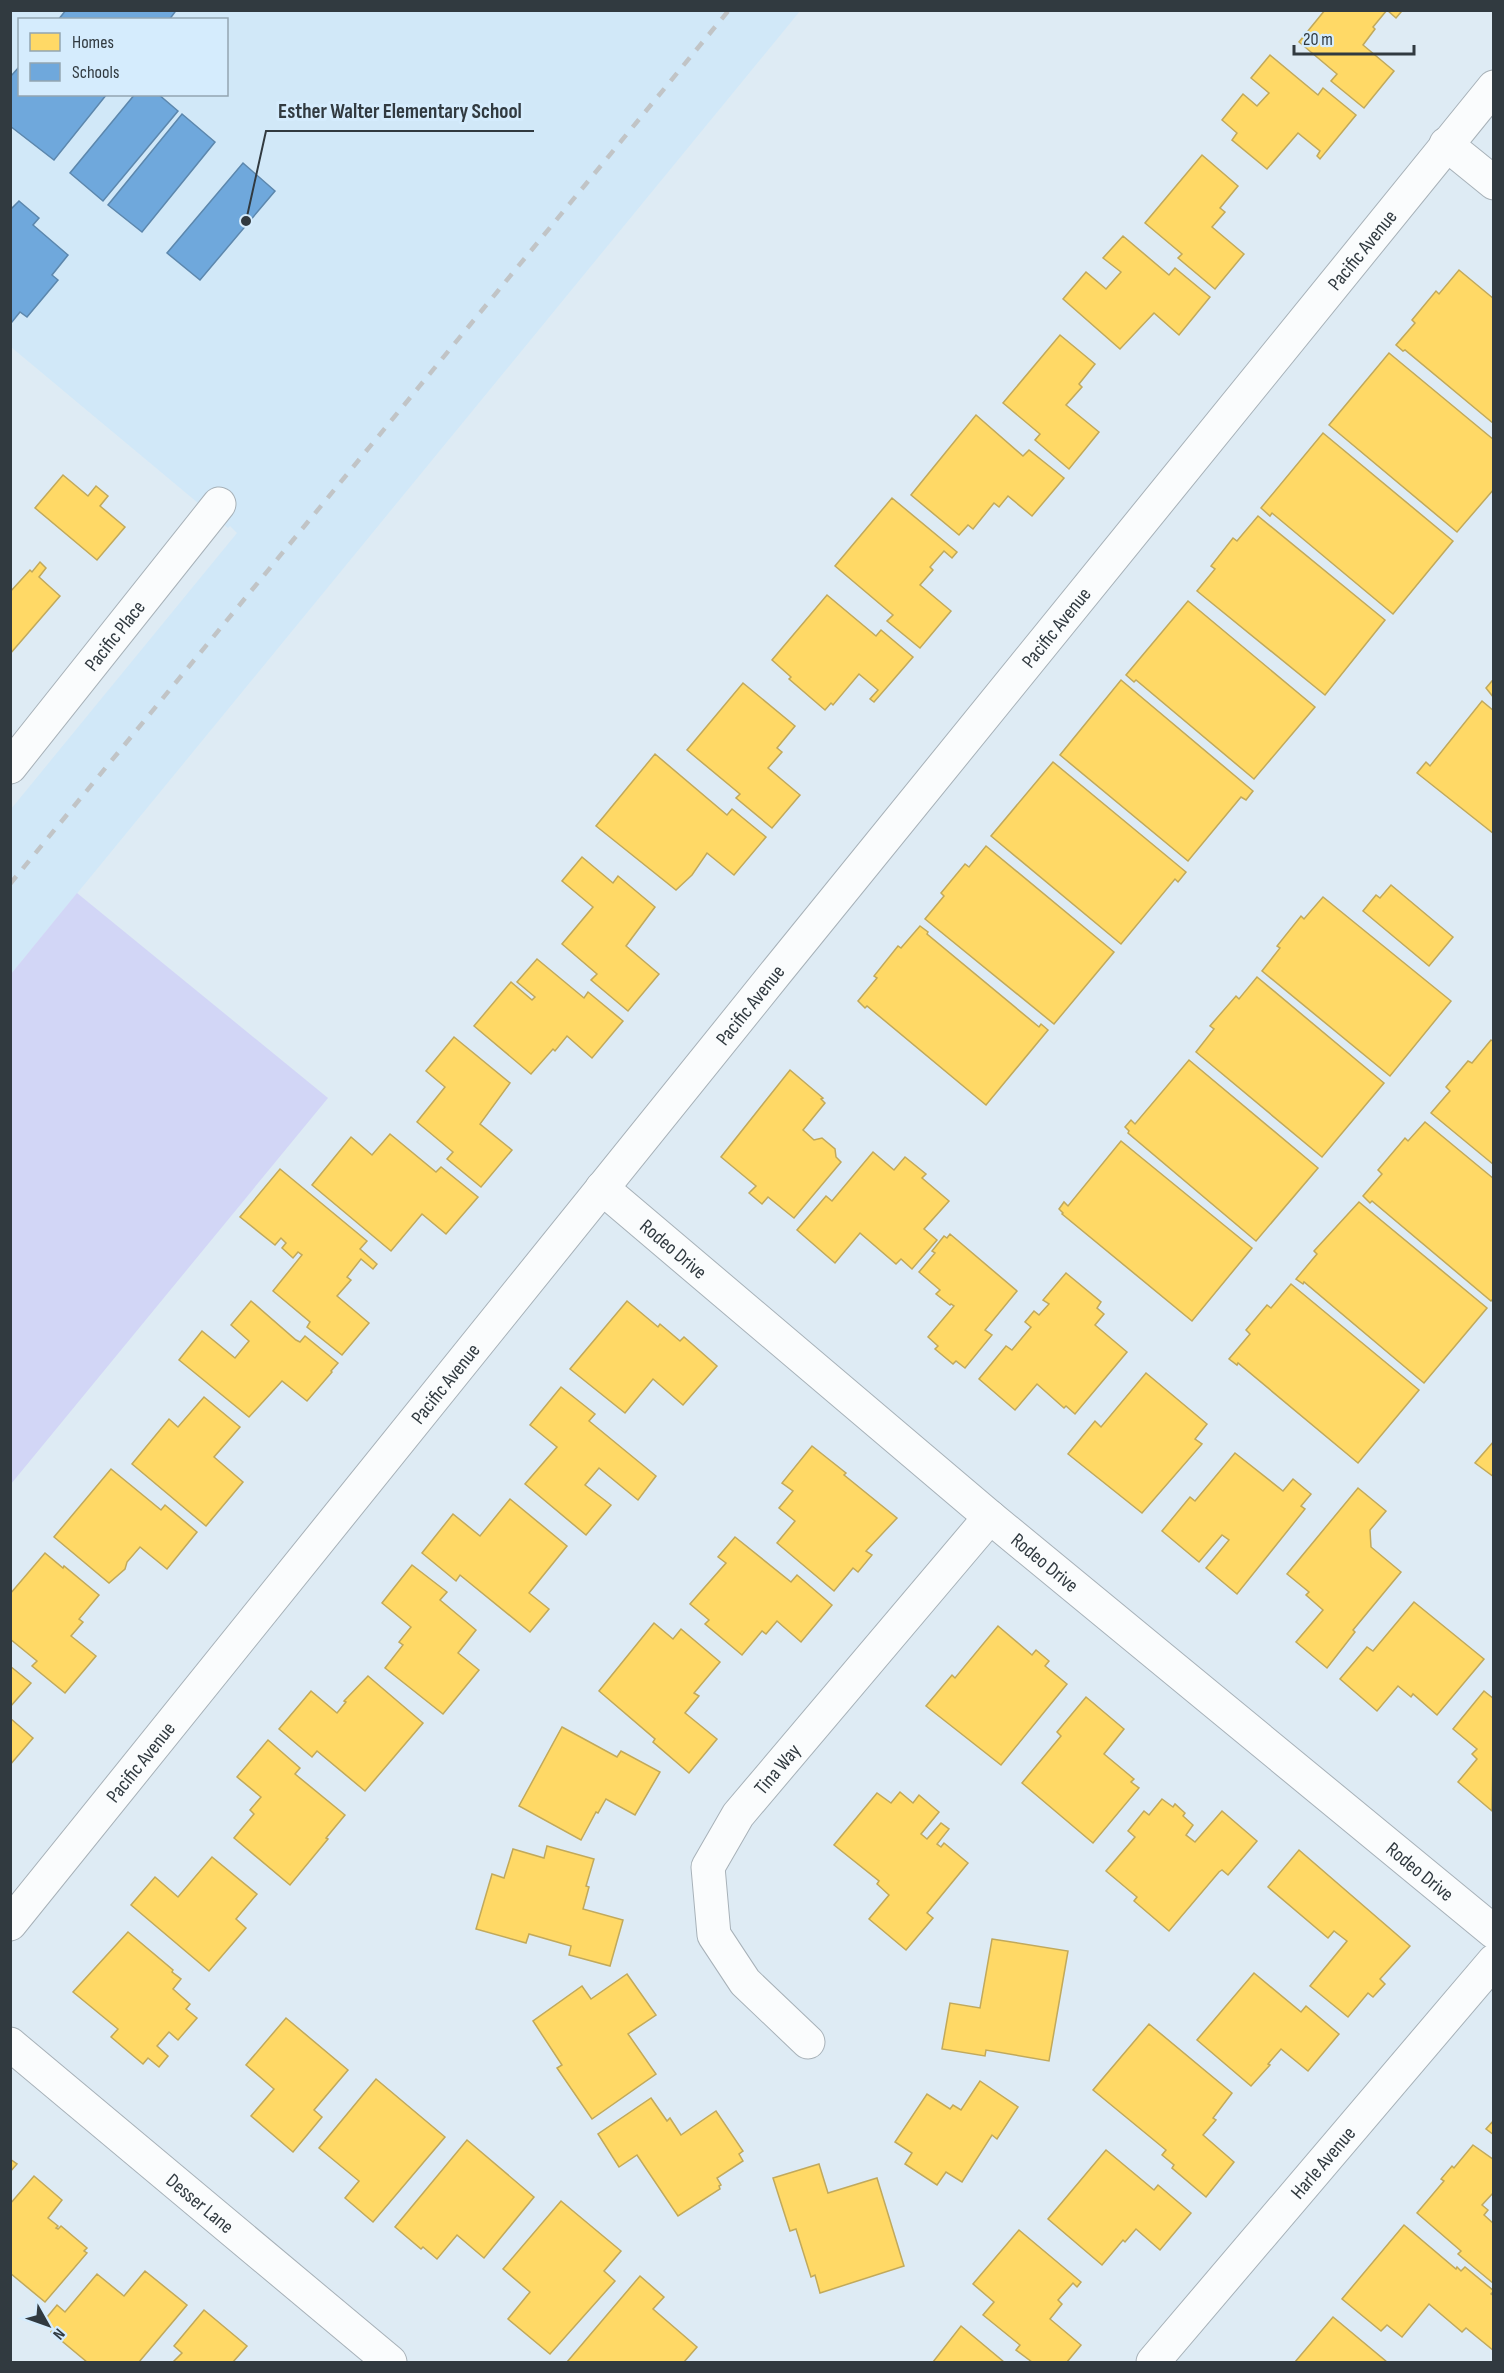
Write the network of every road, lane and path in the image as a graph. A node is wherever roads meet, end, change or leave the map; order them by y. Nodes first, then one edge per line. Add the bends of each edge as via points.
1 (1494, 87) edge
2 (1446, 144) junction
3 (1494, 183) edge
4 (219, 504) dead end
5 (10, 767) edge
6 (602, 1188) junction
7 (990, 1516) junction
8 (10, 1924) edge
9 (1494, 1932) edge
10 (1494, 1961) edge
11 (808, 2042) dead end
12 (10, 2044) edge
13 (390, 2362) edge
14 (1154, 2362) edge

1 - 2 street, Pacific Avenue
2 - 3 street
2 - 6 street, Pacific Avenue
4 - 5 street, Pacific Place
6 - 7 street, Rodeo Drive
6 - 8 street, Pacific Avenue
7 - 9 street, Rodeo Drive
7 - 11 street, Tina Way via 738,1815 708,1868 714,1935 744,1982
10 - 14 street, Harle Avenue
12 - 13 street, Desser Lane

